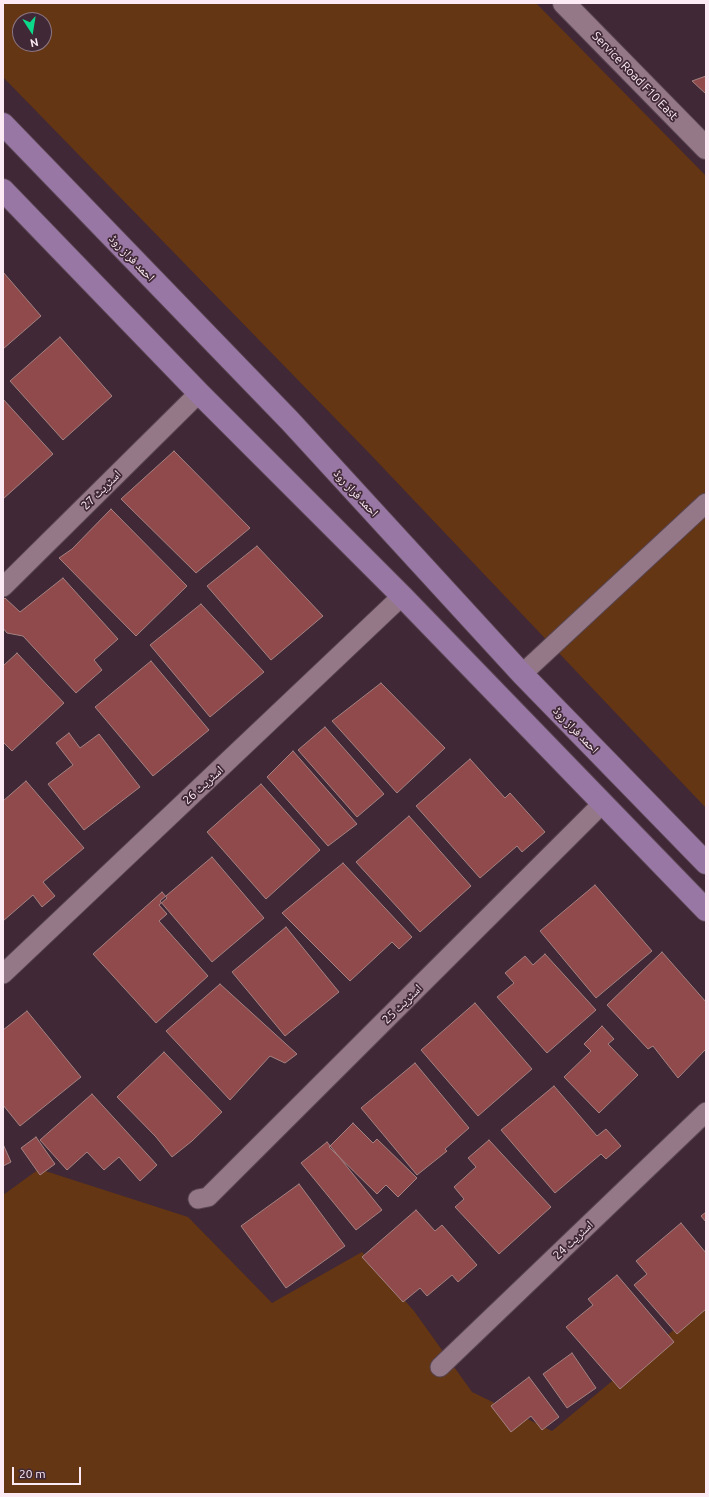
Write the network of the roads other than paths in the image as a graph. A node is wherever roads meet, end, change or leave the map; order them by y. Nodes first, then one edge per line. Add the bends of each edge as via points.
1 (564, 3) edge
2 (3, 124) edge
3 (706, 148) edge
4 (3, 190) edge
5 (199, 393) junction
6 (706, 503) edge
7 (3, 587) edge
8 (402, 596) junction
9 (522, 674) junction
10 (573, 726) junction
11 (549, 748) junction
12 (603, 803) junction
13 (706, 863) edge
14 (706, 910) edge
15 (3, 974) edge
16 (706, 1112) edge
17 (198, 1199) dead end
18 (440, 1367) dead end

1 - 3 street, Service Road F10 East
2 - 9 main road, احمد فراز روڈ via 290,421
4 - 5 main road
5 - 7 street, اسٹریٹ 27
5 - 8 main road
6 - 9 street
8 - 11 main road
8 - 15 street, اسٹریٹ 26
9 - 10 main road, احمد فراز روڈ
10 - 11 main road
10 - 13 main road, احمد فراز روڈ
11 - 12 main road
12 - 14 main road
12 - 17 street, اسٹریٹ 25 via 208,1196
16 - 18 street, اسٹریٹ 24

